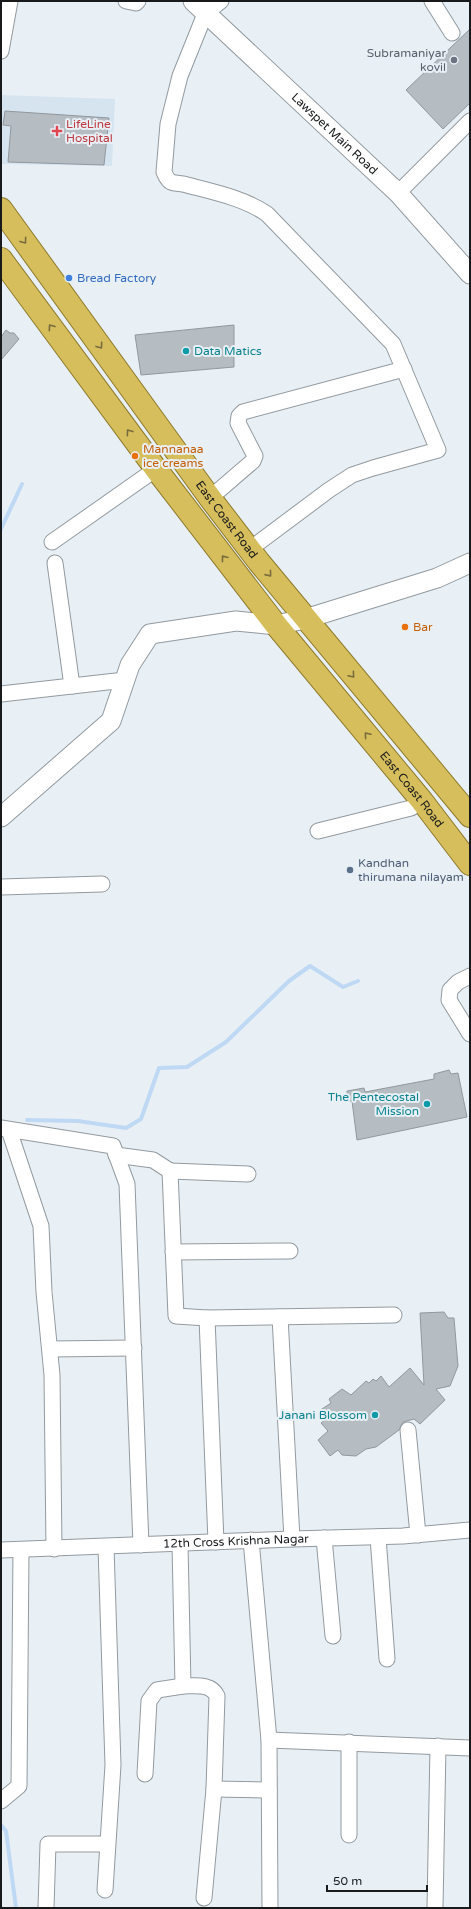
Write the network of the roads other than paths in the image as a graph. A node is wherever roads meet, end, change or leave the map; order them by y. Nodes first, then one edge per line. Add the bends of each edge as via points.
1 (10, 1) edge
2 (126, 1) edge
3 (138, 1) edge
4 (221, 1) edge
5 (432, 1) edge
6 (199, 8) edge
7 (452, 33) dead end
8 (1, 51) edge
9 (470, 120) edge
10 (398, 193) junction
11 (1, 209) edge
12 (2, 262) edge
13 (470, 274) edge
14 (404, 369) junction
15 (156, 469) junction
16 (210, 498) junction
17 (52, 542) dead end
18 (250, 550) junction
19 (55, 563) dead end
20 (470, 563) edge
21 (305, 619) junction
22 (276, 625) junction
23 (125, 680) junction
24 (72, 686) junction
25 (1, 694) edge
26 (422, 801) junction
27 (470, 816) edge
28 (1, 817) edge
29 (318, 831) dead end
30 (470, 864) edge
31 (102, 884) dead end
32 (1, 887) edge
33 (470, 976) edge
34 (470, 1034) edge
35 (5, 1129) edge
36 (116, 1155) junction
37 (170, 1171) junction
38 (248, 1174) dead end
39 (290, 1251) dead end
40 (173, 1252) junction
41 (394, 1315) dead end
42 (280, 1317) junction
43 (207, 1318) junction
44 (134, 1348) junction
45 (50, 1350) junction
46 (408, 1430) dead end
47 (470, 1530) edge
48 (418, 1535) junction
49 (378, 1537) junction
50 (324, 1538) junction
51 (292, 1539) junction
52 (251, 1540) junction
53 (216, 1542) junction
54 (180, 1544) junction
55 (141, 1545) junction
56 (106, 1547) junction
57 (54, 1549) junction
58 (1, 1550) edge
59 (21, 1550) junction
60 (334, 1636) dead end
61 (387, 1659) dead end
62 (183, 1686) junction
63 (269, 1740) junction
64 (349, 1742) junction
65 (438, 1746) junction
66 (470, 1748) edge
67 (145, 1774) dead end
68 (214, 1789) junction
69 (269, 1790) junction
70 (1, 1801) edge
71 (349, 1835) dead end
72 (107, 1844) junction
73 (105, 1890) dead end
74 (204, 1898) dead end
75 (46, 1901) edge
76 (270, 1908) edge
77 (434, 1908) edge

1 - 8 street
2 - 3 street
4 - 6 street
5 - 7 street
6 - 10 street, Lawspet Main Road
6 - 14 street via 171,108 164,172 166,178 171,182 243,202 267,214 393,344
9 - 10 street
10 - 13 street, Lawspet Main Road
11 -> 16 highway, East Coast Road
15 -> 12 highway, East Coast Road
14 - 16 street via 243,412 238,423 255,456 252,462
14 - 18 street via 438,450 352,475
15 - 17 street
22 -> 15 highway, East Coast Road
16 - 18 highway, East Coast Road
18 -> 21 highway, East Coast Road
19 - 24 street
20 - 21 street via 437,578
21 - 22 street
21 -> 27 highway, East Coast Road
22 - 23 street via 236,621 150,634 130,665
26 -> 22 highway, East Coast Road
23 - 24 street
23 - 28 street via 111,721
24 - 25 street
26 - 29 street via 411,808
26 - 30 highway, East Coast Road
31 - 32 street
33 - 34 street via 450,990 450,1000
35 - 36 street via 113,1146
35 - 45 street via 41,1226
36 - 37 street via 153,1160
36 - 44 street via 128,1184
37 - 38 street
37 - 40 street
39 - 40 street
40 - 43 street via 176,1316
41 - 42 street
42 - 43 street
42 - 51 street
43 - 53 street
44 - 45 street
44 - 55 street
45 - 57 street
46 - 48 street
47 - 48 street, 12th Cross Krishna Nagar
48 - 49 street, 12th Cross Krishna Nagar
49 - 50 street, 12th Cross Krishna Nagar
49 - 61 street
50 - 51 street, 12th Cross Krishna Nagar
50 - 60 street
51 - 52 street, 12th Cross Krishna Nagar
52 - 53 street, 12th Cross Krishna Nagar
52 - 63 street
53 - 54 street, 12th Cross Krishna Nagar
54 - 55 street, 12th Cross Krishna Nagar
54 - 62 street
55 - 56 street, 12th Cross Krishna Nagar
56 - 57 street, 12th Cross Krishna Nagar
56 - 72 street via 113,1765
57 - 59 street, 12th Cross Krishna Nagar
58 - 59 street, 12th Cross Krishna Nagar
59 - 70 street via 19,1786
62 - 67 street via 157,1690 149,1700
62 - 68 street via 209,1687 214,1690 216,1696
63 - 64 street
63 - 69 street
64 - 65 street
64 - 71 street
65 - 66 street
65 - 77 street
68 - 69 street
68 - 74 street
69 - 76 street
72 - 73 street
72 - 75 street via 48,1844

